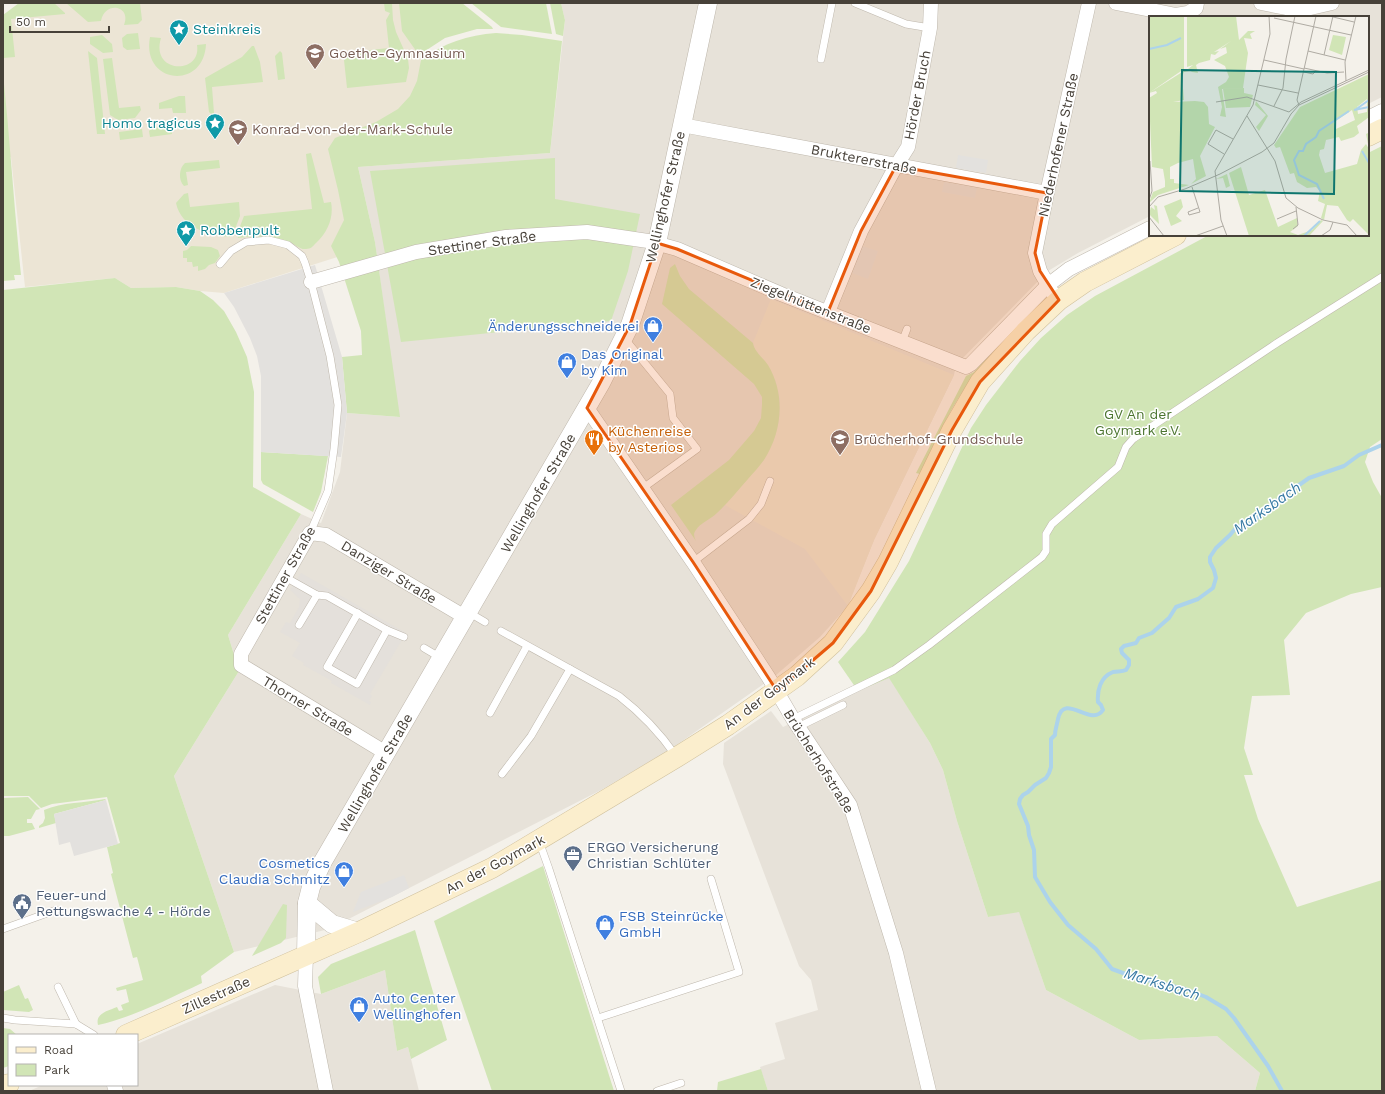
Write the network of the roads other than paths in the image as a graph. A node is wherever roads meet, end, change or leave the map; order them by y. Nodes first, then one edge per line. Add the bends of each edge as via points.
1 (708, 3) edge
2 (832, 3) edge
3 (855, 3) edge
4 (931, 3) edge
5 (1089, 3) edge
6 (1116, 3) edge
7 (1197, 3) edge
8 (1261, 3) edge
9 (1332, 3) edge
10 (930, 28) junction
11 (821, 59) dead end
12 (1382, 111) edge
13 (1369, 118) edge
14 (682, 125) junction
15 (1382, 129) edge
16 (1369, 136) edge
17 (896, 166) junction
18 (1047, 193) junction
19 (1149, 229) edge
20 (1174, 236) edge
21 (657, 243) junction
22 (220, 264) dead end
23 (1382, 277) edge
24 (311, 282) junction
25 (1053, 293) junction
26 (828, 312) junction
27 (907, 329) dead end
28 (624, 339) junction
29 (902, 342) junction
30 (587, 408) junction
31 (770, 481) dead end
32 (643, 488) junction
33 (310, 533) junction
34 (693, 562) junction
35 (285, 577) junction
36 (317, 595) junction
37 (358, 613) junction
38 (466, 615) junction
39 (485, 622) dead end
40 (299, 626) dead end
41 (387, 630) junction
42 (501, 631) dead end
43 (404, 637) dead end
44 (528, 646) junction
45 (424, 648) dead end
46 (241, 654) joint
47 (441, 658) junction
48 (570, 669) junction
49 (777, 691) junction
50 (843, 705) dead end
51 (490, 713) dead end
52 (795, 723) junction
53 (386, 753) junction
54 (677, 758) junction
55 (502, 774) dead end
56 (539, 841) junction
57 (711, 879) dead end
58 (307, 903) junction
59 (56, 910) dead end
60 (3, 928) edge
61 (359, 932) junction
62 (306, 954) junction
63 (58, 987) dead end
64 (3, 1018) edge
65 (598, 1018) junction
66 (76, 1024) junction
67 (92, 1034) edge
68 (128, 1034) edge
69 (681, 1083) dead end
70 (326, 1091) edge
71 (621, 1091) edge
72 (657, 1091) edge
73 (929, 1091) edge

1 - 14 street, Wellinghofer Straße
2 - 11 lane
3 - 10 lane via 906,24
4 - 10 street, Hörder Bruch
5 - 18 street, Niederhofener Straße
6 - 7 street via 1176,15 1188,13 1196,8
8 - 9 street via 1302,10
10 - 17 street, Hörder Bruch via 908,147
12 - 13 street
14 - 17 street, Bruktererstraße
14 - 21 street, Wellinghofer Straße
15 - 16 main road
17 - 18 street, Bruktererstraße
17 - 26 street, Hörder Bruch via 861,232
18 - 25 street, Niederhofener Straße via 1035,253 1040,271
19 - 25 street, An der Goymark via 1069,269
20 - 25 main road, An der Goymark via 1085,282
21 - 24 street, Stettiner Straße via 587,232 506,237 416,252
21 - 26 street, Ziegelhüttenstraße via 677,248
21 - 28 street, Wellinghofer Straße
22 - 24 lane, Stettiner Straße via 231,251 246,242 269,240 288,245 302,256
23 - 52 lane via 1133,439 1126,447 1118,467 1052,524 1046,534 1046,551 1042,558 894,670
24 - 33 lane, Stettiner Straße via 330,356 338,405 328,490
25 - 29 street, Ziegelhüttenstraße via 966,367
25 - 49 main road, An der Goymark via 1026,331 980,382 952,430 888,562 871,591 833,643
26 - 29 street, Ziegelhüttenstraße
27 - 29 lane
28 - 30 street, Wellinghofer Straße
28 - 32 lane via 670,394 673,418 697,449
30 - 32 street, Brücherhofstraße
30 - 38 street, Wellinghofer Straße
31 - 34 lane via 761,504 749,519
32 - 34 street, Brücherhofstraße
33 - 35 street, Stettiner Straße
33 - 38 street, Danziger Straße via 326,535
34 - 49 street, Brücherhofstraße
35 - 36 lane
35 - 46 street, Stettiner Straße
36 - 37 lane via 327,596
36 - 40 lane
37 - 41 lane
37 - 41 lane via 327,667 357,684
38 - 39 lane
38 - 47 street, Wellinghofer Straße
41 - 43 lane
42 - 44 lane
44 - 48 lane
44 - 51 lane
45 - 47 lane
46 - 53 street, Thorner Straße via 241,665
47 - 53 street, Wellinghofer Straße
48 - 54 lane via 634,707
48 - 55 lane via 531,736
49 - 52 street, Brücherhofstraße
49 - 54 main road, An der Goymark
50 - 52 lane
52 - 73 street, Brücherhofstraße via 850,805 896,953
53 - 58 street, Wellinghofer Straße via 322,863
54 - 56 main road, An der Goymark
56 - 61 main road, An der Goymark via 492,868
56 - 65 lane
57 - 65 lane via 739,972
58 - 61 street via 327,922
58 - 62 street, Wellinghofer Straße
59 - 60 lane
61 - 62 main road, An der Goymark
62 - 68 main road, Zillestraße
62 - 70 street via 305,986
63 - 66 lane
64 - 66 lane
65 - 71 lane
66 - 67 lane
69 - 72 lane

